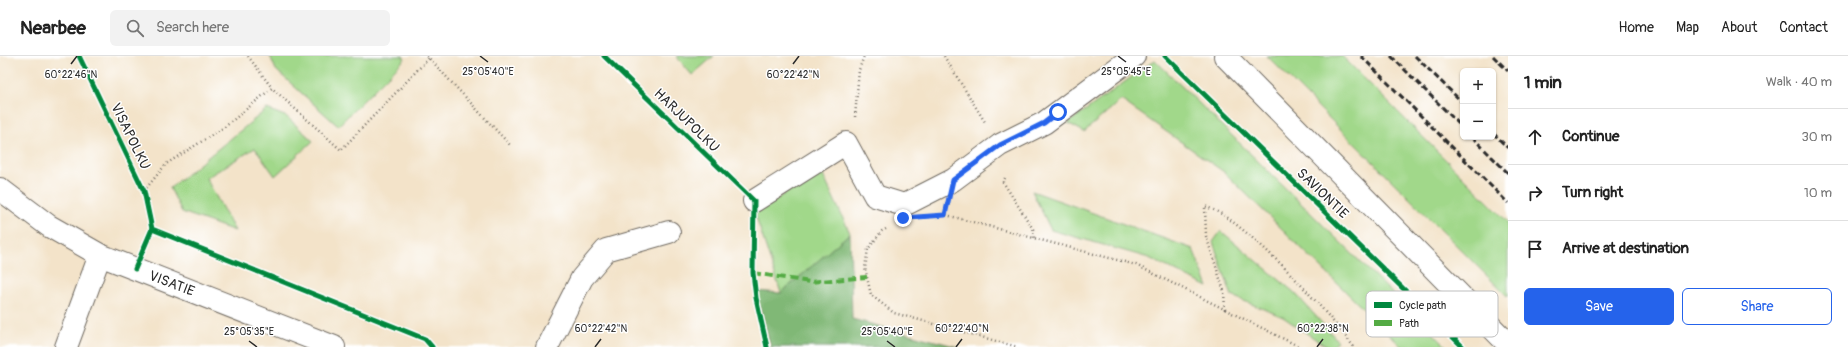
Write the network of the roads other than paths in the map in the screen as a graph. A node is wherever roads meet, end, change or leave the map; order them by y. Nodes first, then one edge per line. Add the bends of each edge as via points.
1 (1134, 56) edge
2 (1225, 56) edge
3 (0, 189) edge
4 (754, 202) dead end
5 (669, 232) dead end
6 (100, 255) junction
7 (1456, 291) edge
8 (1498, 334) edge
9 (1508, 344) edge
10 (66, 347) edge
11 (334, 347) edge
12 (547, 347) edge

1 - 4 street via 1044,123 1000,145 953,180 904,205 875,196 846,144
2 - 7 street, SAVIONTIE
3 - 6 street, VISATIE via 49,226
5 - 12 street via 606,250 582,278
6 - 10 street
6 - 11 street, VISATIE
8 - 9 street, SAVIONTIE

